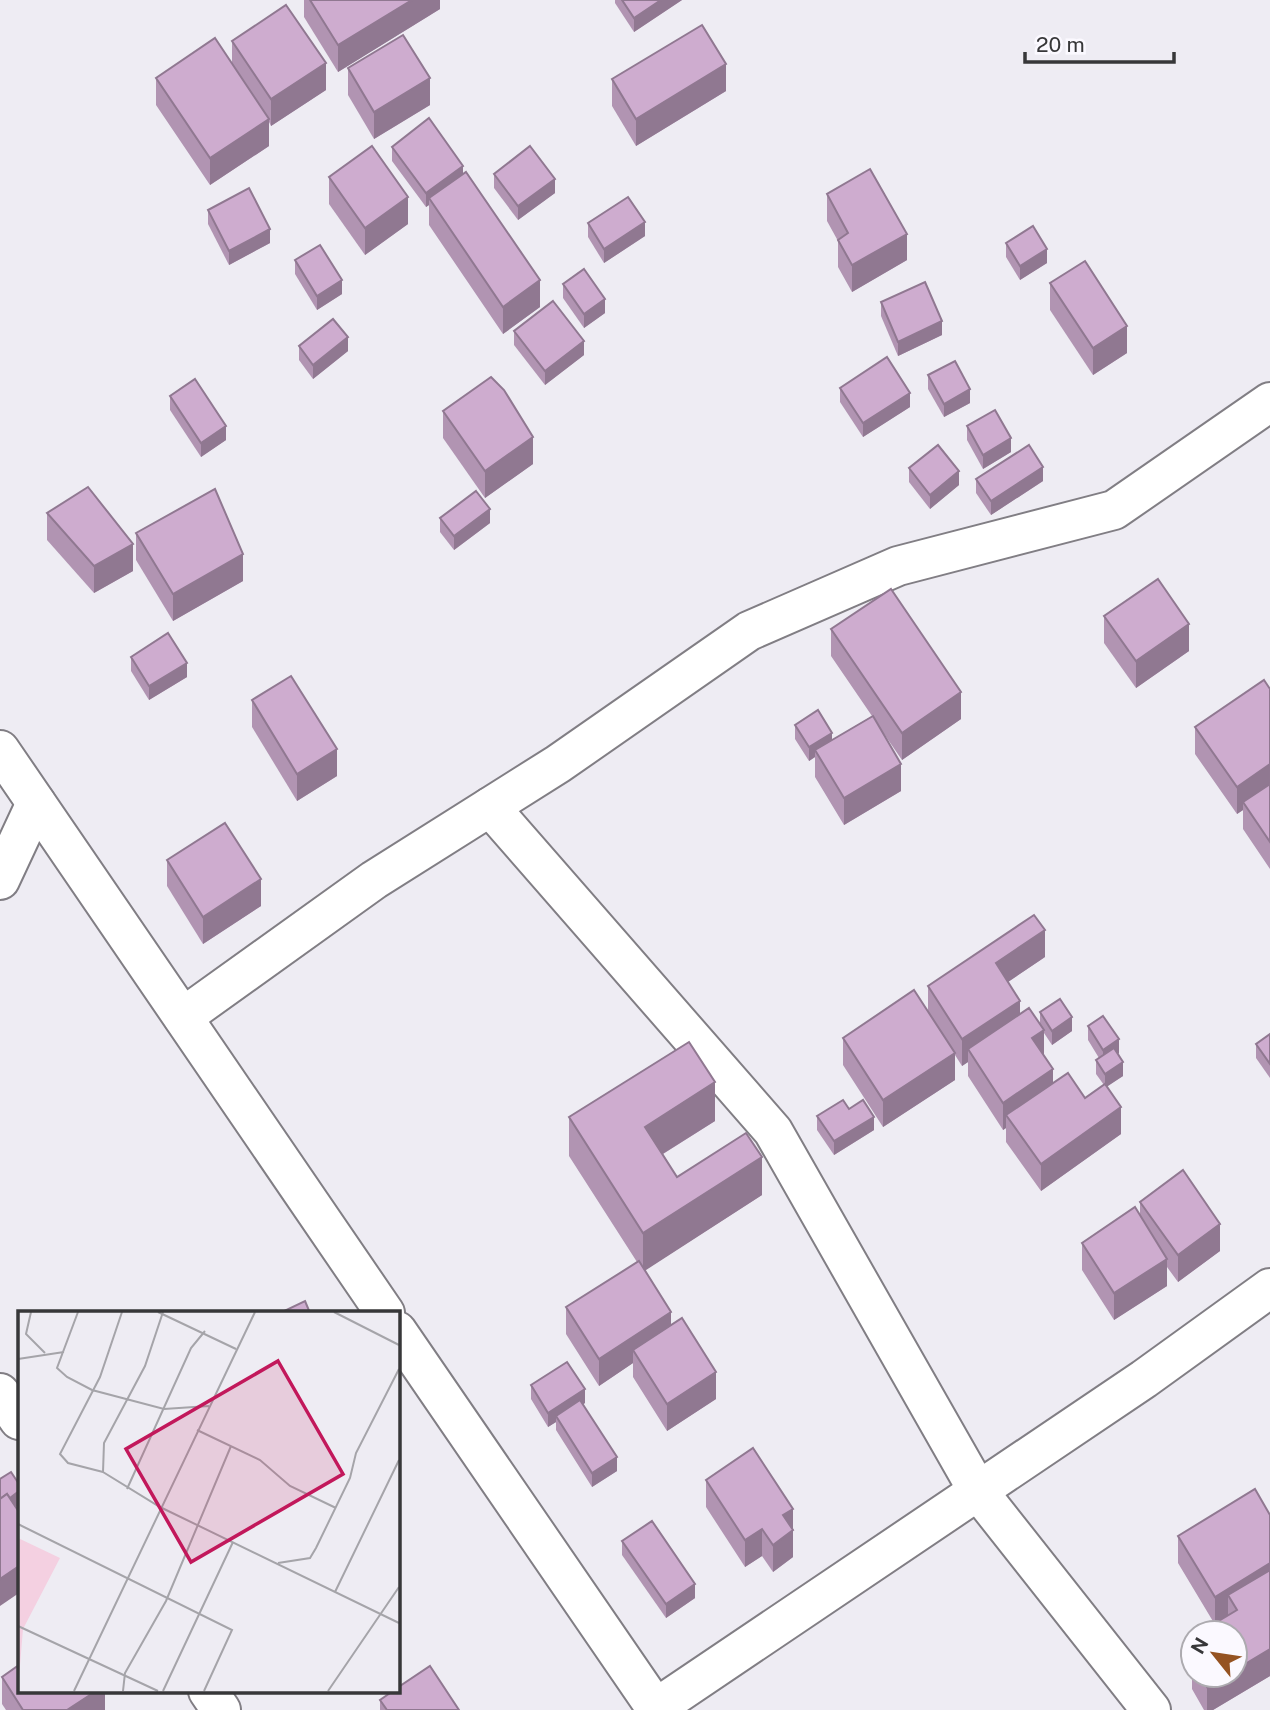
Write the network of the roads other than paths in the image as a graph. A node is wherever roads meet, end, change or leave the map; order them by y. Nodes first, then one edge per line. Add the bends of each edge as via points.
1 (1270, 402) edge
2 (0, 750) edge
3 (36, 803) junction
4 (490, 807) junction
5 (0, 880) edge
6 (183, 1017) junction
7 (1270, 1288) edge
8 (384, 1311) edge
9 (399, 1334) edge
10 (0, 1394) edge
11 (18, 1419) edge
12 (978, 1491) junction
13 (209, 1692) edge
14 (655, 1709) edge
15 (220, 1710) edge
16 (1151, 1710) edge

1 - 4 street via 1114,510 898,566 749,631
2 - 3 street
3 - 5 street
3 - 6 street
4 - 6 street via 374,880
4 - 12 street via 773,1131
6 - 8 street
7 - 12 street
9 - 14 street
10 - 11 street
12 - 14 street
12 - 16 street
13 - 15 street

